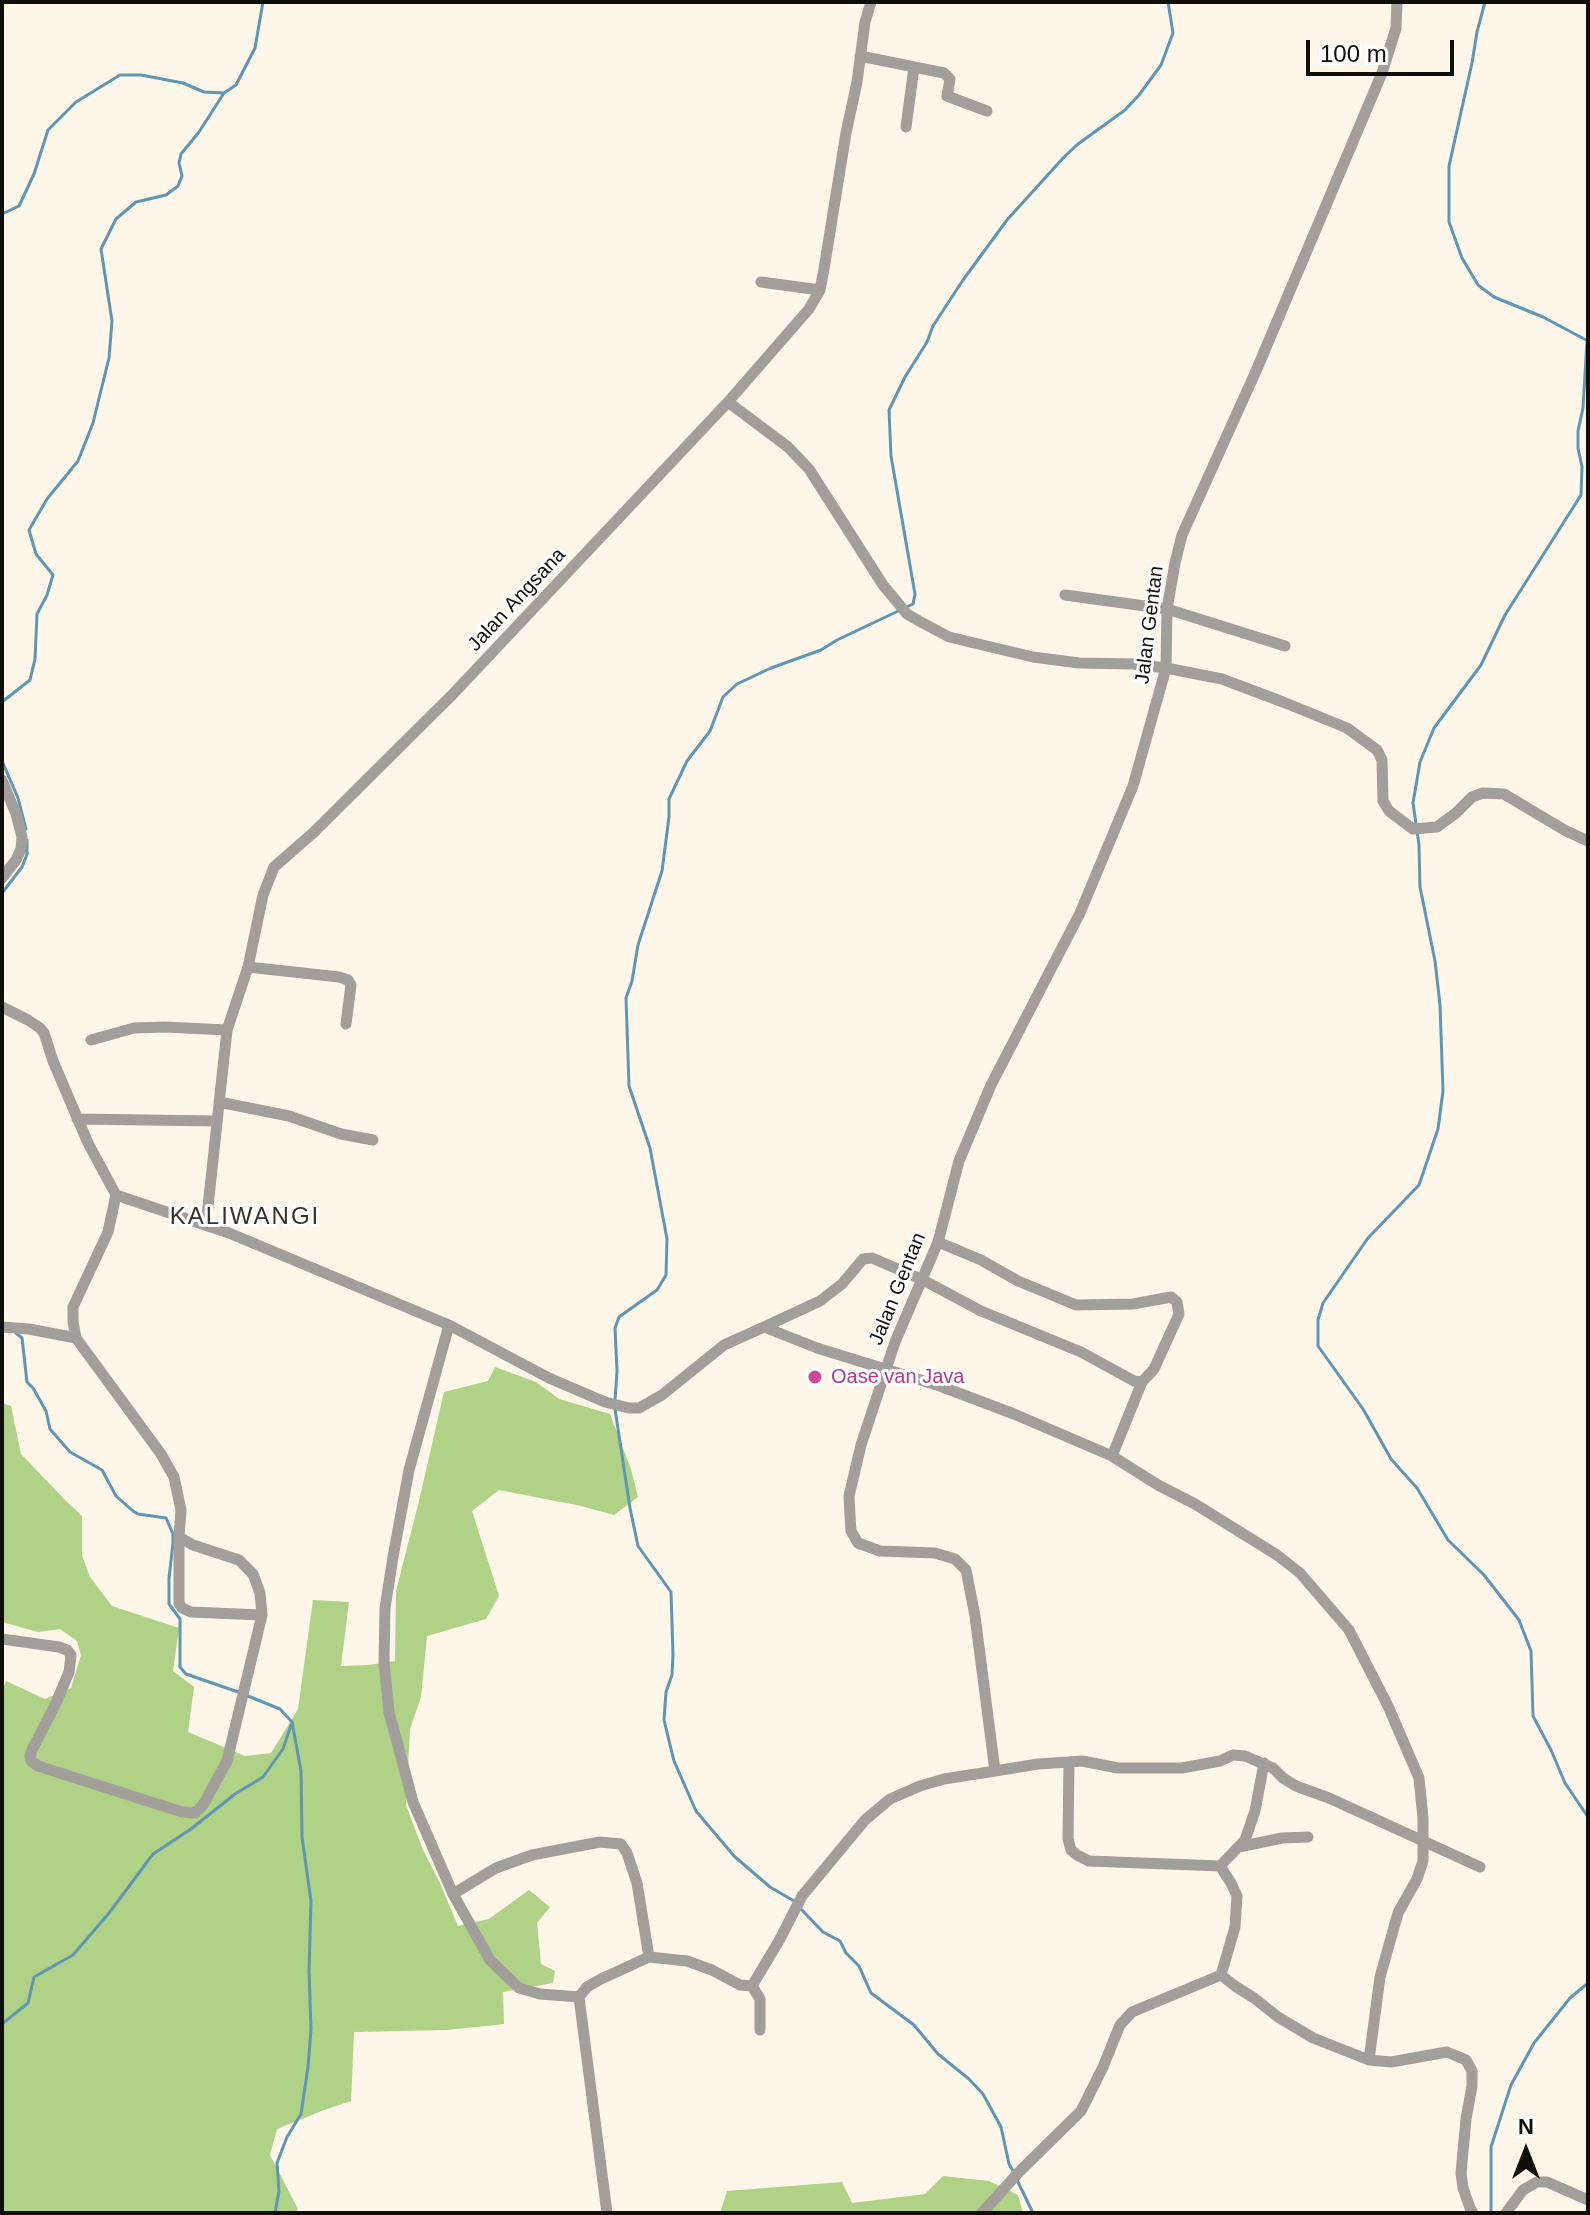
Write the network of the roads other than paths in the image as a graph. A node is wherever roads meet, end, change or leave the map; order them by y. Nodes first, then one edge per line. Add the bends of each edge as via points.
1 (871, 2) edge
2 (1397, 2) edge
3 (860, 56) junction
4 (914, 67) junction
5 (987, 111) dead end
6 (906, 127) dead end
7 (761, 282) dead end
8 (820, 290) junction
9 (728, 402) junction
10 (1065, 595) dead end
11 (1167, 609) junction
12 (1285, 646) dead end
13 (1166, 668) junction
14 (2, 780) edge
15 (1588, 841) edge
16 (2, 878) edge
17 (248, 967) junction
18 (3, 1008) edge
19 (346, 1024) dead end
20 (227, 1030) junction
21 (91, 1040) dead end
22 (219, 1102) junction
23 (77, 1119) junction
24 (216, 1121) junction
25 (373, 1140) dead end
26 (116, 1195) junction
27 (206, 1225) junction
28 (938, 1242) junction
29 (923, 1280) junction
30 (449, 1325) junction
31 (4, 1327) edge
32 (764, 1327) junction
33 (76, 1338) junction
34 (885, 1368) junction
35 (1142, 1382) junction
36 (1112, 1456) junction
37 (179, 1537) junction
38 (262, 1615) junction
39 (2, 1639) edge
40 (1069, 1762) junction
41 (1264, 1763) junction
42 (995, 1771) junction
43 (1308, 1837) dead end
44 (1424, 1843) junction
45 (1239, 1847) junction
46 (1220, 1866) junction
47 (1480, 1867) dead end
48 (453, 1894) junction
49 (649, 1957) junction
50 (1221, 1975) junction
51 (752, 1986) junction
52 (579, 1997) junction
53 (760, 2030) dead end
54 (1369, 2060) junction
55 (1588, 2200) edge
56 (607, 2213) edge
57 (982, 2213) edge
58 (1473, 2213) edge
59 (1506, 2213) edge

1 - 3 street, Jalan Angsana
2 - 11 street, Jalan Gentan via 1396,28 1382,73 1182,535
3 - 4 street
3 - 8 street, Jalan Angsana
4 - 5 street via 944,73 950,79 947,96
4 - 6 street
7 - 8 street
8 - 9 street, Jalan Angsana
9 - 13 street via 809,469 864,559 903,610 949,637 1033,657
9 - 17 street, Jalan Angsana via 453,694 274,867
10 - 11 street
11 - 12 street
11 - 13 street, Jalan Gentan
13 - 15 street via 1222,679 1347,728 1377,750 1389,811 1420,829 1437,827 1472,797 1504,794
13 - 28 street, Jalan Gentan via 1133,786 1080,913 991,1085 959,1161
14 - 16 street via 22,837 21,849
17 - 19 street via 348,980
17 - 20 street, Jalan Angsana
18 - 23 street via 44,1033
20 - 21 street via 134,1028
20 - 22 street, Jalan Angsana
22 - 24 street, Jalan Angsana
22 - 25 street
23 - 24 street
23 - 26 street
24 - 27 street, Jalan Angsana
26 - 27 street
26 - 33 street via 108,1232 73,1307
27 - 30 street
28 - 29 street, Jalan Gentan
28 - 35 street via 1076,1305 1171,1297 1179,1314 1154,1369
29 - 32 street via 881,1260 863,1259 820,1301
29 - 34 street, Jalan Gentan
29 - 35 street
30 - 32 street via 549,1378 605,1402 639,1408 724,1345
30 - 48 street via 409,1470 385,1608 384,1662 389,1712 413,1802
31 - 33 street
32 - 34 street
33 - 37 street via 174,1477 181,1510
34 - 36 street
34 - 42 street, Jalan Gentan via 849,1496 851,1531 858,1543 880,1551 935,1553 955,1559 966,1570
35 - 36 street
36 - 44 street via 1277,1555 1300,1573 1349,1630 1419,1778
37 - 38 street via 239,1560 253,1574
37 - 38 street via 182,1608
38 - 39 street via 227,1761 195,1813 31,1761 69,1672 71,1655 59,1647
40 - 41 street via 1182,1768 1233,1755
40 - 42 street
40 - 46 street via 1068,1839 1077,1855 1089,1861
41 - 44 street via 1296,1786
41 - 45 street via 1255,1811
42 - 51 street via 920,1786 890,1799 865,1820 802,1896
43 - 45 street
44 - 47 street
44 - 54 street via 1423,1861 1398,1913 1380,1977
45 - 46 street
46 - 50 street via 1237,1896 1235,1927
48 - 49 street via 496,1868 532,1855 600,1842 621,1844 637,1883
48 - 52 street via 490,1960 519,1988
49 - 51 street via 687,1961
49 - 52 street via 587,1987
50 - 54 street via 1313,2038
50 - 57 street via 1132,2012 1120,2025 1081,2111
51 - 53 street via 760,1999
52 - 56 street
54 - 58 street via 1391,2062 1447,2052 1466,2060 1472,2086 1461,2173
55 - 59 street via 1537,2182 1523,2190

